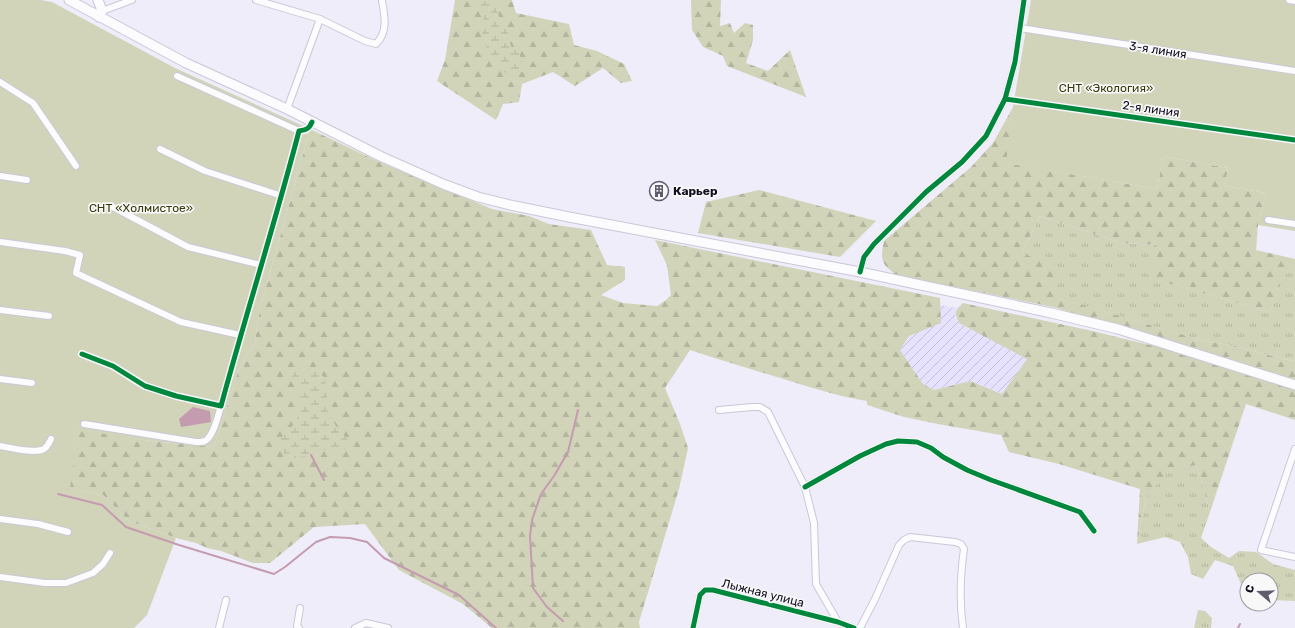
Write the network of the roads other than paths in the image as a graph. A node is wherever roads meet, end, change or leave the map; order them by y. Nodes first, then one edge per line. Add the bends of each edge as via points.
1 (69, 0) edge
2 (98, 0) edge
3 (132, 0) edge
4 (256, 0) edge
5 (382, 0) edge
6 (1024, 0) edge
7 (1289, 0) edge
8 (1295, 1) edge
9 (101, 14) junction
10 (320, 19) junction
11 (1020, 28) junction
12 (1295, 71) edge
13 (177, 76) dead end
14 (0, 82) edge
15 (1005, 99) junction
16 (287, 110) junction
17 (312, 122) junction
18 (299, 131) junction
19 (1295, 140) edge
20 (160, 149) dead end
21 (76, 166) dead end
22 (0, 176) edge
23 (27, 180) dead end
24 (282, 196) junction
25 (112, 206) dead end
26 (1268, 220) dead end
27 (1295, 224) edge
28 (0, 242) edge
29 (261, 265) junction
30 (860, 272) junction
31 (0, 310) edge
32 (49, 316) dead end
33 (240, 335) junction
34 (82, 354) dead end
35 (0, 379) edge
36 (32, 383) dead end
37 (1295, 385) edge
38 (221, 406) junction
39 (719, 410) dead end
40 (84, 424) dead end
41 (51, 439) dead end
42 (0, 446) edge
43 (1295, 449) edge
44 (806, 487) junction
45 (0, 518) edge
46 (1094, 531) dead end
47 (68, 532) dead end
48 (110, 553) dead end
49 (1295, 557) edge
50 (0, 577) edge
51 (226, 600) dead end
52 (300, 608) dead end
53 (838, 622) junction
54 (219, 628) edge
55 (299, 628) edge
56 (355, 628) edge
57 (388, 628) edge
58 (693, 628) edge
59 (854, 628) edge
60 (860, 628) edge
61 (963, 628) edge

1 - 9 main road
2 - 9 main road
3 - 9 street
4 - 10 street
5 - 10 street via 386,18 382,38 376,44 364,41
6 - 11 street
7 - 8 street
9 - 16 main road via 172,56
10 - 16 street
11 - 12 street, 3-я линия
11 - 15 street via 1015,62
13 - 18 street
14 - 21 street via 33,103
15 - 19 street, 2-я линия
15 - 30 street via 986,136 962,162 926,192 874,244 864,257
16 - 17 main road
17 - 18 street via 306,130
17 - 30 main road via 380,156 478,197 569,217
18 - 24 street
20 - 24 street via 205,170
22 - 23 street
24 - 29 street
25 - 29 street via 188,247
26 - 27 street
28 - 33 street via 80,255 76,273 181,322
29 - 33 street
30 - 37 main road via 1118,329
31 - 32 street
33 - 38 street
34 - 38 street via 113,366 145,386
35 - 36 street
38 - 40 street via 213,431 204,442
39 - 44 street via 760,407 768,412
41 - 42 street via 48,446 35,451
43 - 49 street via 1260,550
44 - 46 street via 886,444 898,441 917,442 967,470 1080,512
44 - 53 street via 814,523 816,584
45 - 47 street
48 - 50 street via 103,564 93,572 66,583
51 - 54 street
52 - 55 street via 297,626
53 - 58 street, Лыжная улица via 705,590 700,595
53 - 59 street, Лыжная улица
56 - 57 street via 366,623
60 - 61 street via 899,544 910,537 955,542 961,544 964,549 960,590

